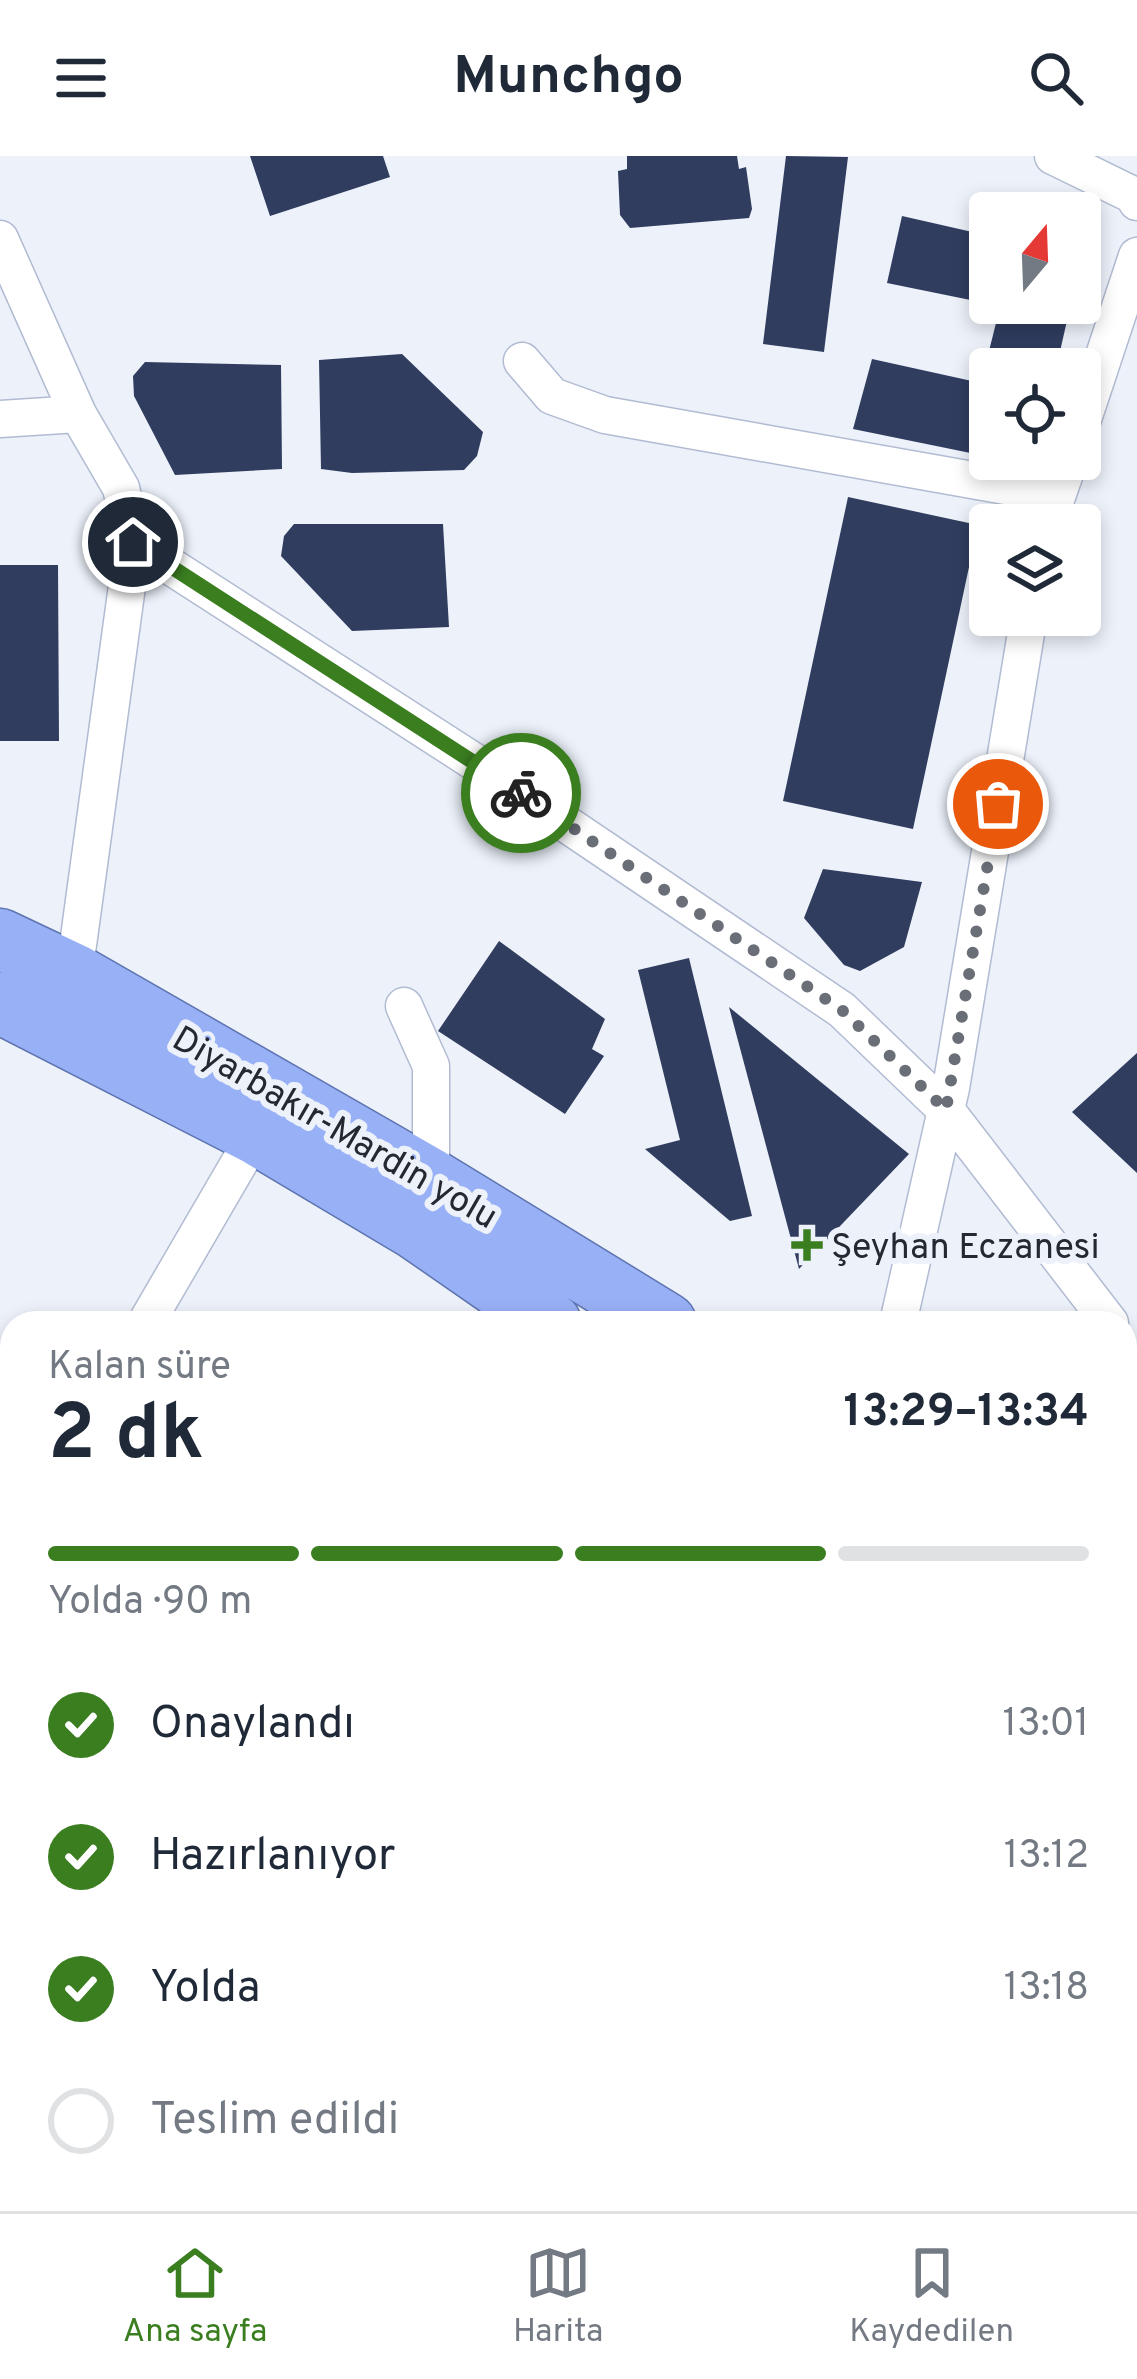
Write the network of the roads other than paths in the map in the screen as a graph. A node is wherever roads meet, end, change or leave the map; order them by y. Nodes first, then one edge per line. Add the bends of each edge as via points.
1 (1053, 156) edge
2 (1136, 196) edge
3 (0, 239) edge
4 (1137, 256) edge
5 (522, 362) dead end
6 (1101, 365) edge
7 (78, 414) junction
8 (0, 419) edge
9 (1024, 504) edge
10 (133, 542) junction
11 (1025, 636) edge
12 (0, 939) edge
13 (74, 974) junction
14 (0, 1003) edge
15 (404, 1006) dead end
16 (946, 1110) junction
17 (256, 1135) junction
18 (431, 1179) junction
19 (153, 1311) edge
20 (534, 1311) edge
21 (646, 1311) edge
22 (901, 1311) edge
23 (1101, 1311) edge

1 - 2 street
3 - 7 street
4 - 6 street
5 - 9 street via 552,396 605,415
7 - 8 street
7 - 10 street via 122,488
10 - 13 street
10 - 16 street via 842,1010
11 - 16 street
12 - 13 highway, Diyarbakır-Mardin yolu
13 - 18 highway, Diyarbakır-Mardin yolu
14 - 17 highway, Diyarbakır-Mardin yolu
15 - 18 street via 431,1066
16 - 22 street
16 - 23 street
17 - 19 street
17 - 20 highway, Diyarbakır-Mardin yolu
18 - 21 highway, Diyarbakır-Mardin yolu

